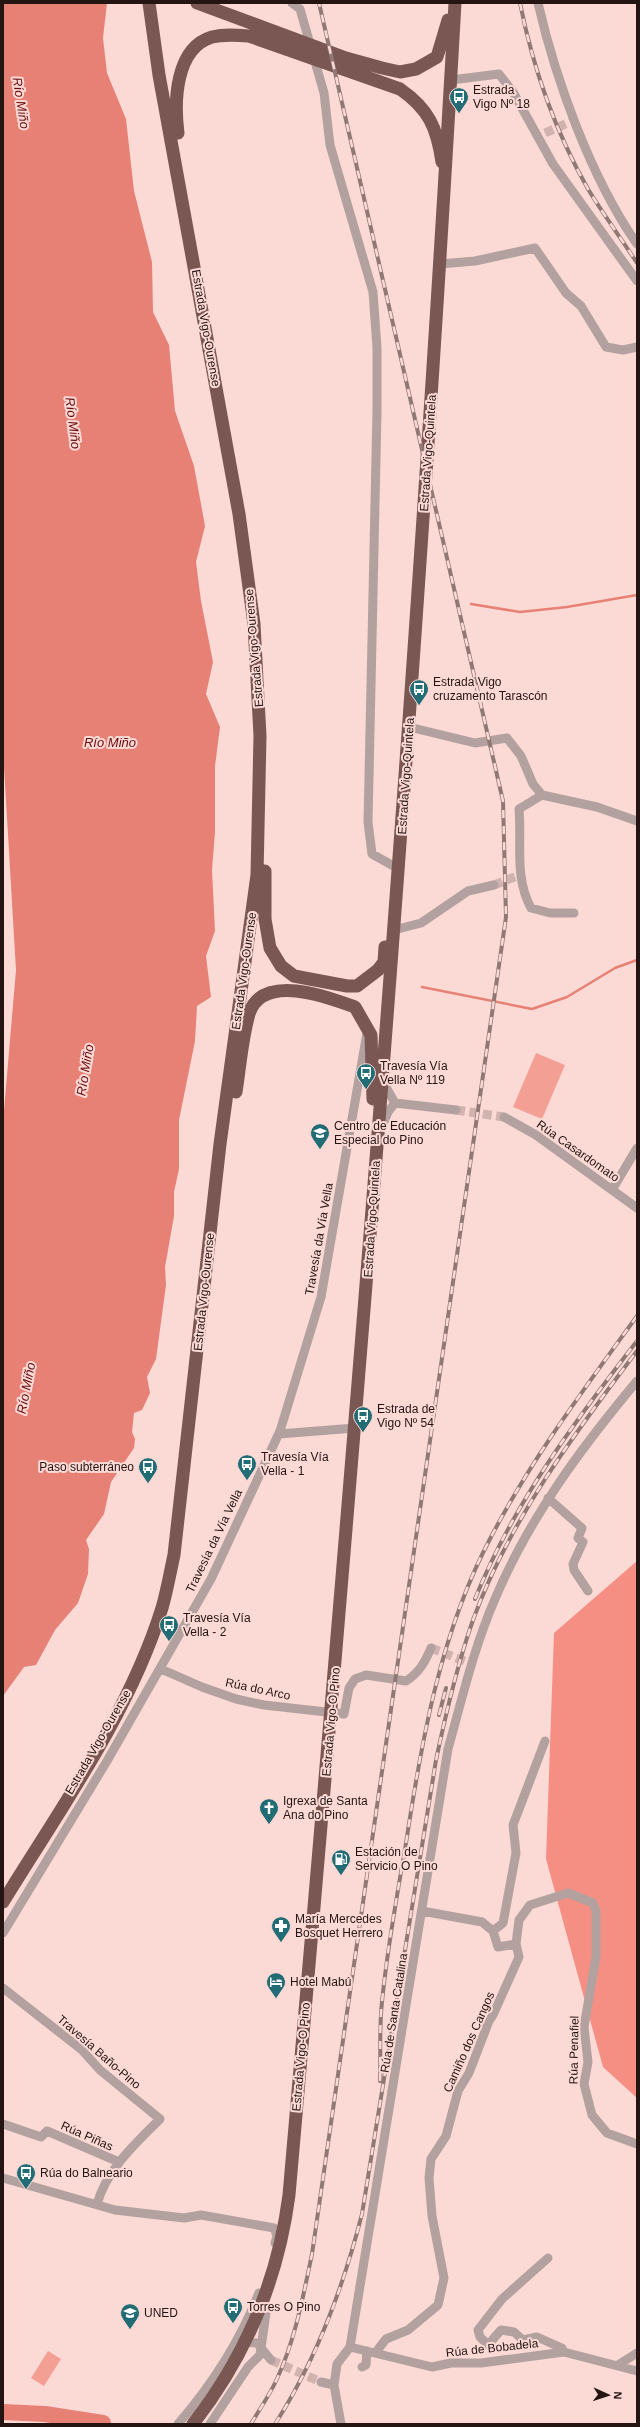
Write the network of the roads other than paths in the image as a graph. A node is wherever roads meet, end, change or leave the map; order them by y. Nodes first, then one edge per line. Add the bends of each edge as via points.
1 (148, 3) edge
2 (197, 3) edge
3 (292, 3) edge
4 (450, 3) edge
5 (455, 3) edge
6 (538, 3) edge
7 (293, 45) junction
8 (347, 64) junction
9 (450, 80) junction
10 (637, 244) edge
11 (192, 253) junction
12 (440, 264) junction
13 (637, 281) edge
14 (438, 302) junction
15 (637, 348) edge
16 (409, 727) junction
17 (260, 736) junction
18 (542, 795) junction
19 (637, 822) edge
20 (399, 869) junction
21 (494, 885) tunnel mouth
22 (574, 913) dead end
23 (394, 930) junction
24 (368, 1028) junction
25 (383, 1082) junction
26 (356, 1097) junction
27 (374, 1099) junction
28 (395, 1103) junction
29 (456, 1110) tunnel mouth
30 (504, 1117) tunnel mouth
31 (378, 1134) junction
32 (637, 1148) edge
33 (612, 1190) junction
34 (374, 1203) junction
35 (637, 1208) edge
36 (206, 1273) junction
37 (637, 1381) edge
38 (355, 1428) junction
39 (279, 1434) junction
40 (548, 1498) junction
41 (588, 1591) dead end
42 (431, 1648) dead end
43 (161, 1669) junction
44 (331, 1714) junction
45 (546, 1741) dead end
46 (574, 1894) joint
47 (3, 1902) edge
48 (422, 1911) junction
49 (493, 1931) junction
50 (3, 1933) edge
51 (516, 1944) junction
52 (3, 1988) edge
53 (3, 2124) edge
54 (637, 2144) edge
55 (119, 2162) junction
56 (3, 2178) edge
57 (97, 2204) junction
58 (280, 2226) junction
59 (548, 2258) dead end
60 (275, 2270) junction
61 (255, 2344) junction
62 (234, 2345) junction
63 (350, 2346) junction
64 (372, 2351) junction
65 (564, 2352) junction
66 (637, 2352) edge
67 (618, 2365) junction
68 (362, 2367) dead end
69 (637, 2372) edge
70 (321, 2382) tunnel mouth
71 (334, 2385) junction
72 (210, 2422) edge
73 (178, 2424) edge
74 (193, 2424) edge
75 (341, 2424) edge

1 - 11 highway, Estrada Vigo-Ourense
2 - 7 highway
3 - 20 street via 300,9 324,93 330,146 373,292 377,404 368,822 372,854
4 - 8 highway via 447,26 437,58 416,69 400,72
5 - 9 highway, Estrada Vigo-Quintela
6 - 10 street via 572,121 627,230
7 - 8 highway
7 - 11 highway via 228,34 211,37 194,48 183,63 175,106
8 - 14 highway via 400,89 417,101 430,117 442,161
9 - 12 highway, Estrada Vigo-Quintela
9 - 13 street via 499,74 540,134 562,177
11 - 17 highway, Estrada Vigo-Ourense via 239,514 254,624
12 - 14 highway, Estrada Vigo-Quintela
12 - 15 street via 475,261 536,248 566,293 581,306 606,347 623,350
14 - 16 highway, Estrada Vigo-Quintela
16 - 18 street via 475,743 507,738 521,756 532,784
16 - 20 highway, Estrada Vigo-Quintela
17 - 20 highway via 265,805 265,919 270,948 281,966 294,976 308,980 347,986 357,986 367,980 384,962 391,888
17 - 36 highway, Estrada Vigo-Ourense via 258,875 220,1144
18 - 19 street via 597,807
18 - 22 street via 519,809 520,875 523,893 531,908 550,913
20 - 23 highway, Estrada Vigo-Quintela
21 - 23 street via 468,891 421,922
23 - 25 highway, Estrada Vigo-Quintela
24 - 26 street, Travesía da Vía Vella
24 - 27 highway via 371,1035
24 - 36 highway via 355,1007 291,990 271,991 258,1001 249,1013
25 - 28 street
25 - 31 highway, Estrada Vigo-Quintela
26 - 27 street
26 - 39 street, Travesía da Vía Vella via 321,1296
27 - 34 highway
28 - 29 street
28 - 31 street
30 - 33 street, Rúa Casardomato via 536,1135
31 - 34 highway, Estrada Vigo-Quintela
32 - 33 street
33 - 35 street, Rúa Casardomato
34 - 38 highway, Estrada Vigo-Quintela
36 - 47 highway, Estrada Vigo-Ourense via 174,1555 162,1608 138,1671 117,1715
37 - 40 street, Rúa de Santa Catalina
38 - 39 street
38 - 44 highway, Estrada Vigo-O Pino
39 - 43 street, Travesía da Vía Vella via 211,1579
40 - 41 street via 582,1528 578,1538 583,1542 573,1564 574,1570
40 - 48 street, Rúa de Santa Catalina via 520,1546 494,1599 472,1664 448,1749
42 - 44 street via 415,1676 406,1682 366,1675 355,1679 349,1688 344,1714
43 - 44 street, Rúa do Arco via 236,1699
43 - 50 street, Travesía da Vía Vella via 39,1877
44 - 58 highway, Estrada Vigo-O Pino
45 - 49 street via 513,1825 516,1853 503,1922
46 - 51 street, Camiño dos Cangos via 568,1893 530,1905 519,1920
46 - 54 street, Rúa Penafiel via 593,1903 596,1911 596,1957 584,2027 588,2062 584,2084 592,2115 607,2133
48 - 49 street via 482,1922
48 - 63 street, Rúa de Santa Catalina
49 - 51 street via 498,1947
51 - 64 street, Camiño dos Cangos via 519,1957 493,2015 488,2020 469,2073 458,2091 446,2136 431,2159 429,2178 432,2216 444,2278 438,2305 408,2330 386,2339
52 - 55 street, Travesía Baño-Pino via 82,2050 100,2070 160,2119
53 - 55 street, Rúa Piñas via 40,2137 47,2131
55 - 57 street via 101,2190
56 - 57 street
57 - 58 street via 148,2215 184,2218 201,2215
58 - 60 highway, Estrada Vigo-O Pino
58 - 62 street via 276,2231 276,2242 263,2281
59 - 65 street via 502,2299 478,2330 480,2338 488,2345 500,2330 514,2332 523,2340 536,2337 562,2348
60 - 61 highway, Estrada Vigo-O Pino
60 - 61 highway via 273,2291
61 - 62 street
61 - 72 highway
61 - 72 street via 256,2360 248,2367
61 - 74 highway, Estrada Vigo-O Pino
62 - 73 street via 210,2384
63 - 64 street, Rúa de Bobadela
63 - 71 street, Rúa de Santa Catalina via 337,2364
64 - 65 street, Rúa de Bobadela via 396,2360 432,2367
64 - 68 street via 366,2365
65 - 67 street, Rúa de Bobadela
66 - 67 street
67 - 69 street, Rúa de Bobadela
70 - 71 street
71 - 75 street

